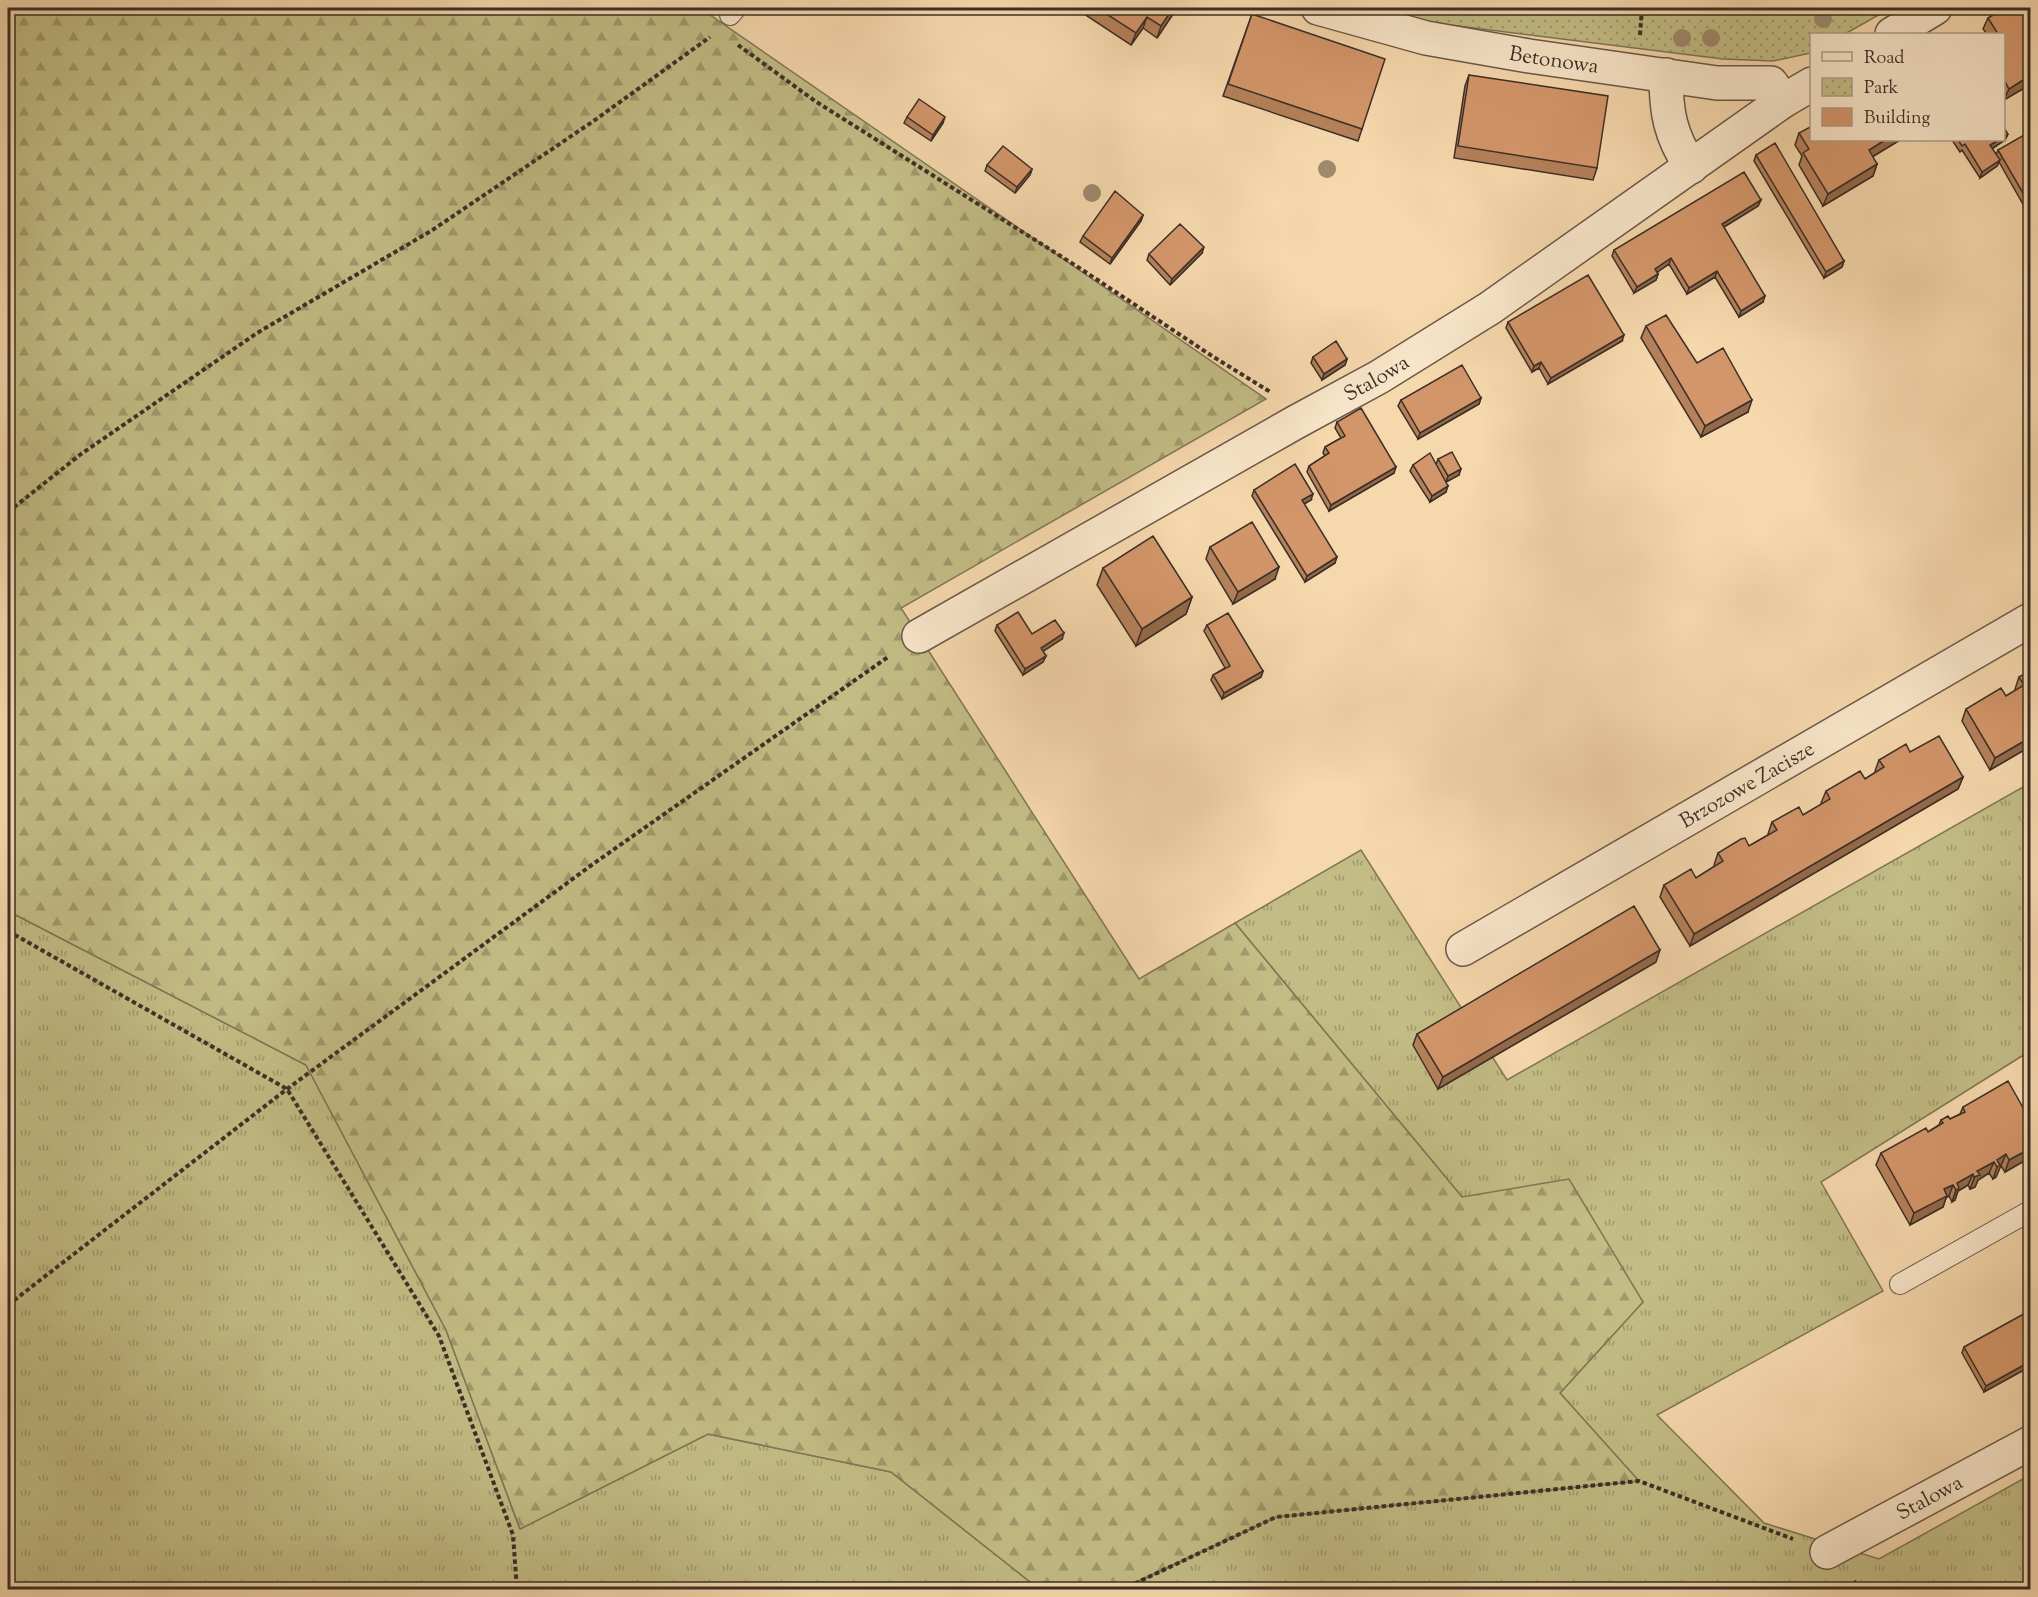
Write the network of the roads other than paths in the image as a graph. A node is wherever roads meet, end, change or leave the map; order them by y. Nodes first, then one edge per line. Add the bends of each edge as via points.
1 (1318, 8) edge
2 (1935, 8) edge
3 (1894, 33) edge
4 (1666, 75) junction
5 (1810, 85) edge
6 (1783, 101) junction
7 (1691, 167) junction
8 (2031, 620) edge
9 (919, 636) road end
10 (1463, 948) dead end
11 (2031, 1211) edge
12 (1900, 1284) dead end
13 (2031, 1443) edge
14 (1827, 1552) road end

1 - 4 street, Betonowa via 1426,38
2 - 3 street
4 - 6 street, Betonowa via 1718,83 1771,83
4 - 7 street via 1666,107 1678,147
5 - 6 street, Stalowa
6 - 7 street, Stalowa
7 - 9 street, Stalowa via 1490,308 1380,377
8 - 10 street, Brzozowe Zacisze
11 - 12 lane
13 - 14 street, Stalowa

